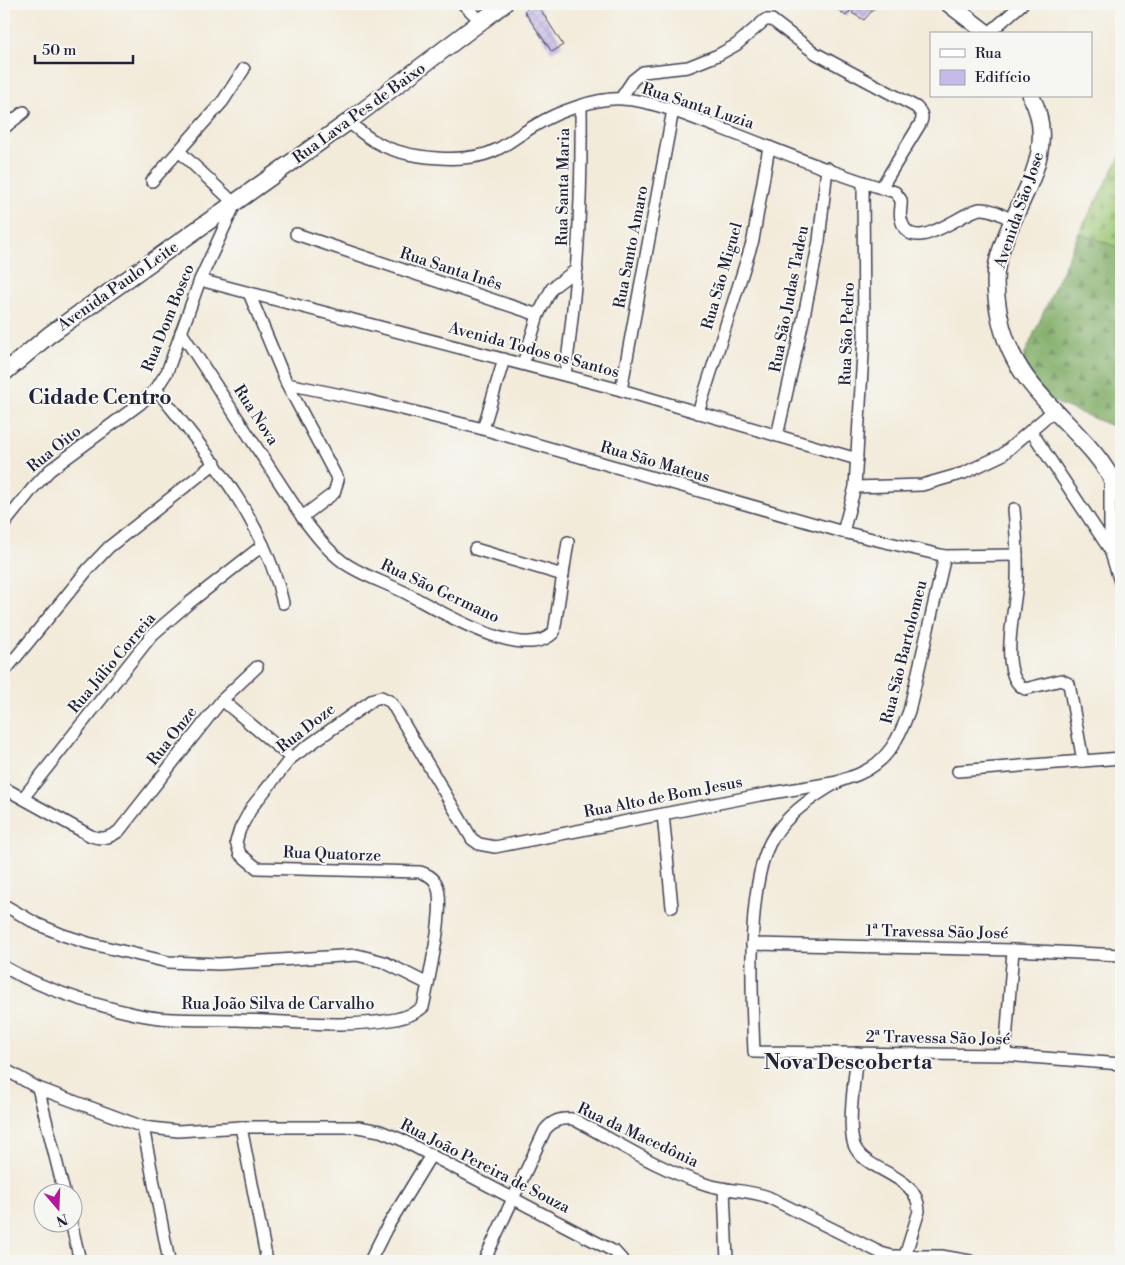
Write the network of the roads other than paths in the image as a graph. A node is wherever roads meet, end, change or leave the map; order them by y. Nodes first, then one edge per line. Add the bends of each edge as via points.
1 (463, 4) edge
2 (504, 4) edge
3 (949, 4) edge
4 (1022, 4) edge
5 (481, 21) junction
6 (985, 32) edge
7 (990, 32) edge
8 (244, 69) dead end
9 (621, 98) junction
10 (1032, 98) edge
11 (581, 106) junction
12 (673, 110) junction
13 (24, 112) dead end
14 (348, 122) junction
15 (4, 128) edge
16 (769, 147) junction
17 (180, 152) junction
18 (827, 168) junction
19 (152, 181) dead end
20 (863, 182) junction
21 (881, 188) junction
22 (236, 204) junction
23 (1012, 220) junction
24 (296, 234) dead end
25 (577, 269) junction
26 (200, 280) junction
27 (248, 293) junction
28 (538, 315) junction
29 (181, 332) junction
30 (504, 359) junction
31 (522, 364) junction
32 (4, 373) edge
33 (565, 375) junction
34 (286, 384) junction
35 (156, 389) junction
36 (621, 390) junction
37 (1053, 411) junction
38 (698, 413) junction
39 (483, 430) junction
40 (1031, 431) junction
41 (776, 436) junction
42 (857, 459) junction
43 (215, 464) junction
44 (1110, 474) junction
45 (855, 486) junction
46 (1121, 494) edge
47 (1014, 509) dead end
48 (302, 517) junction
49 (4, 524) edge
50 (843, 532) junction
51 (568, 542) dead end
52 (263, 545) junction
53 (475, 549) dead end
54 (1110, 550) junction
55 (1017, 555) junction
56 (945, 556) junction
57 (563, 575) junction
58 (1121, 585) edge
59 (283, 603) dead end
60 (257, 667) dead end
61 (4, 672) edge
62 (222, 700) junction
63 (290, 758) junction
64 (1121, 758) edge
65 (1083, 761) junction
66 (958, 771) dead end
67 (838, 782) junction
68 (4, 788) edge
69 (23, 798) junction
70 (663, 814) junction
71 (236, 842) joint
72 (495, 847) joint
73 (436, 884) joint
74 (4, 905) edge
75 (672, 907) dead end
76 (752, 944) junction
77 (1013, 950) junction
78 (1121, 955) edge
79 (4, 967) edge
80 (428, 984) junction
81 (857, 1053) junction
82 (1005, 1055) junction
83 (1121, 1064) edge
84 (4, 1069) edge
85 (38, 1088) junction
86 (143, 1126) junction
87 (241, 1127) junction
88 (431, 1155) junction
89 (62, 1182) edge
90 (724, 1189) junction
91 (512, 1197) junction
92 (73, 1232) edge
93 (905, 1256) junction
94 (80, 1261) edge
95 (169, 1261) edge
96 (267, 1261) edge
97 (370, 1261) edge
98 (484, 1261) edge
99 (622, 1261) edge
100 (727, 1261) edge
101 (970, 1261) edge

1 - 5 street
2 - 5 street, Rua Lava Pes de Baixo
3 - 6 street
4 - 7 street
5 - 14 street, Rua Lava Pes de Baixo
8 - 17 street via 223,101
9 - 11 street, Rua Santa Luzia
9 - 12 street, Rua Santa Luzia
9 - 21 street via 643,72 688,66 718,55 736,45 765,20 772,20 815,53 916,107 922,116
10 - 23 street, Avenida São Jose via 1041,122 1040,157
11 - 14 street, Rua Santa Luzia via 538,124 498,150 471,157 435,157 398,151 376,142
11 - 25 street, Rua Santa Maria via 582,174
12 - 16 street, Rua Santa Luzia
12 - 36 street, Rua Santo Amaro
13 - 15 street
14 - 22 street, Rua Lava Pes de Baixo
16 - 18 street, Rua Santa Luzia
16 - 38 street, Rua São Miguel via 752,240
17 - 19 street
17 - 22 street
18 - 20 street, Rua Santa Luzia
18 - 41 street, Rua São Judas Tadeu via 817,250
20 - 21 street, Rua Santa Luzia
20 - 42 street, Rua São Pedro via 864,337
21 - 23 street, Rua Santa Luzia via 900,197 902,223 918,235 930,234 981,209
22 - 26 street, Rua Dom Bosco
22 - 32 street, Avenida Paulo Leite via 49,335
23 - 37 street, Avenida São Jose via 997,265 999,315 1015,361
24 - 28 street, Rua Santa Inês
25 - 28 street via 552,288
25 - 33 street, Rua Santa Maria
26 - 27 street, Avenida Todos os Santos
26 - 29 street, Rua Dom Bosco
27 - 30 street, Avenida Todos os Santos
27 - 34 street
28 - 31 street
29 - 35 street, Rua Dom Bosco via 167,372
29 - 48 street, Rua Nova
30 - 31 street, Avenida Todos os Santos
30 - 39 street
31 - 33 street, Avenida Todos os Santos
33 - 36 street, Avenida Todos os Santos
34 - 39 street, Rua São Mateus via 366,400
34 - 48 street via 338,480 334,493
35 - 43 street
35 - 49 street, Rua Oito via 50,470
36 - 38 street, Avenida Todos os Santos
37 - 40 street
37 - 44 street, Avenida São Jose
38 - 41 street, Avenida Todos os Santos
39 - 50 street, Rua São Mateus
40 - 45 street via 1002,456 944,481 901,488
40 - 54 street
41 - 42 street, Avenida Todos os Santos
42 - 45 street, Rua São Pedro
43 - 52 street via 243,506
43 - 61 street via 109,547
44 - 46 street, Avenida São Jose
44 - 54 street
45 - 50 street, Rua São Pedro
47 - 55 street
48 - 57 street, Rua São Germano via 345,564 469,627 502,638 535,642 554,632
50 - 56 street, Rua São Mateus
51 - 57 street, Rua São Germano
52 - 59 street via 276,573
52 - 69 street, Rua Júlio Correia via 152,635
53 - 57 street
54 - 58 street
55 - 56 street, Rua São Mateus
55 - 65 street via 1010,652 1016,680 1025,689 1061,680 1069,684
56 - 67 street, Rua São Bartolomeu via 901,733 889,753 876,765
60 - 62 street, Rua Onze
62 - 63 street
62 - 69 street, Rua Onze via 112,836 98,839
63 - 71 street, Rua Doze via 252,807
63 - 72 street, Rua Doze via 374,699 386,698 398,711 472,839
64 - 65 street
65 - 66 street
67 - 70 street, Rua Alto de Bom Jesus
67 - 76 street via 798,811 774,836 761,867
68 - 69 street
70 - 72 street, Rua Alto de Bom Jesus
70 - 75 street
71 - 73 street, Rua Quatorze via 240,854 257,868 420,872
73 - 80 street, Rua João Silva de Carvalho via 438,924
74 - 80 street via 37,924 88,943 168,962 219,964 357,955 384,962
76 - 77 street, 1ª Travessa São José
76 - 81 street, 2ª Travessa São José via 754,1052
77 - 78 street, 1ª Travessa São José
77 - 82 street
79 - 80 street, Rua João Silva de Carvalho via 66,994 158,1018 359,1024 411,1015 423,1007
81 - 82 street, 2ª Travessa São José
81 - 93 street via 852,1129 855,1148 912,1191 918,1205
82 - 83 street, 2ª Travessa São José
84 - 85 street, Rua João Pereira de Souza
85 - 86 street, Rua João Pereira de Souza
85 - 89 street
86 - 87 street, Rua João Pereira de Souza via 178,1130
86 - 95 street
87 - 88 street, Rua João Pereira de Souza via 358,1127 400,1138
87 - 96 street
88 - 91 street, Rua João Pereira de Souza
88 - 97 street
90 - 91 street, Rua da Macedônia via 672,1170 573,1118 565,1118 550,1123 545,1130
90 - 93 street, Rua da Macedônia via 768,1197 881,1253
90 - 100 street
91 - 98 street, Rua da Macedônia
91 - 99 street, Rua João Pereira de Souza via 615,1252
92 - 94 street
93 - 101 street, Rua da Macedônia via 941,1256

